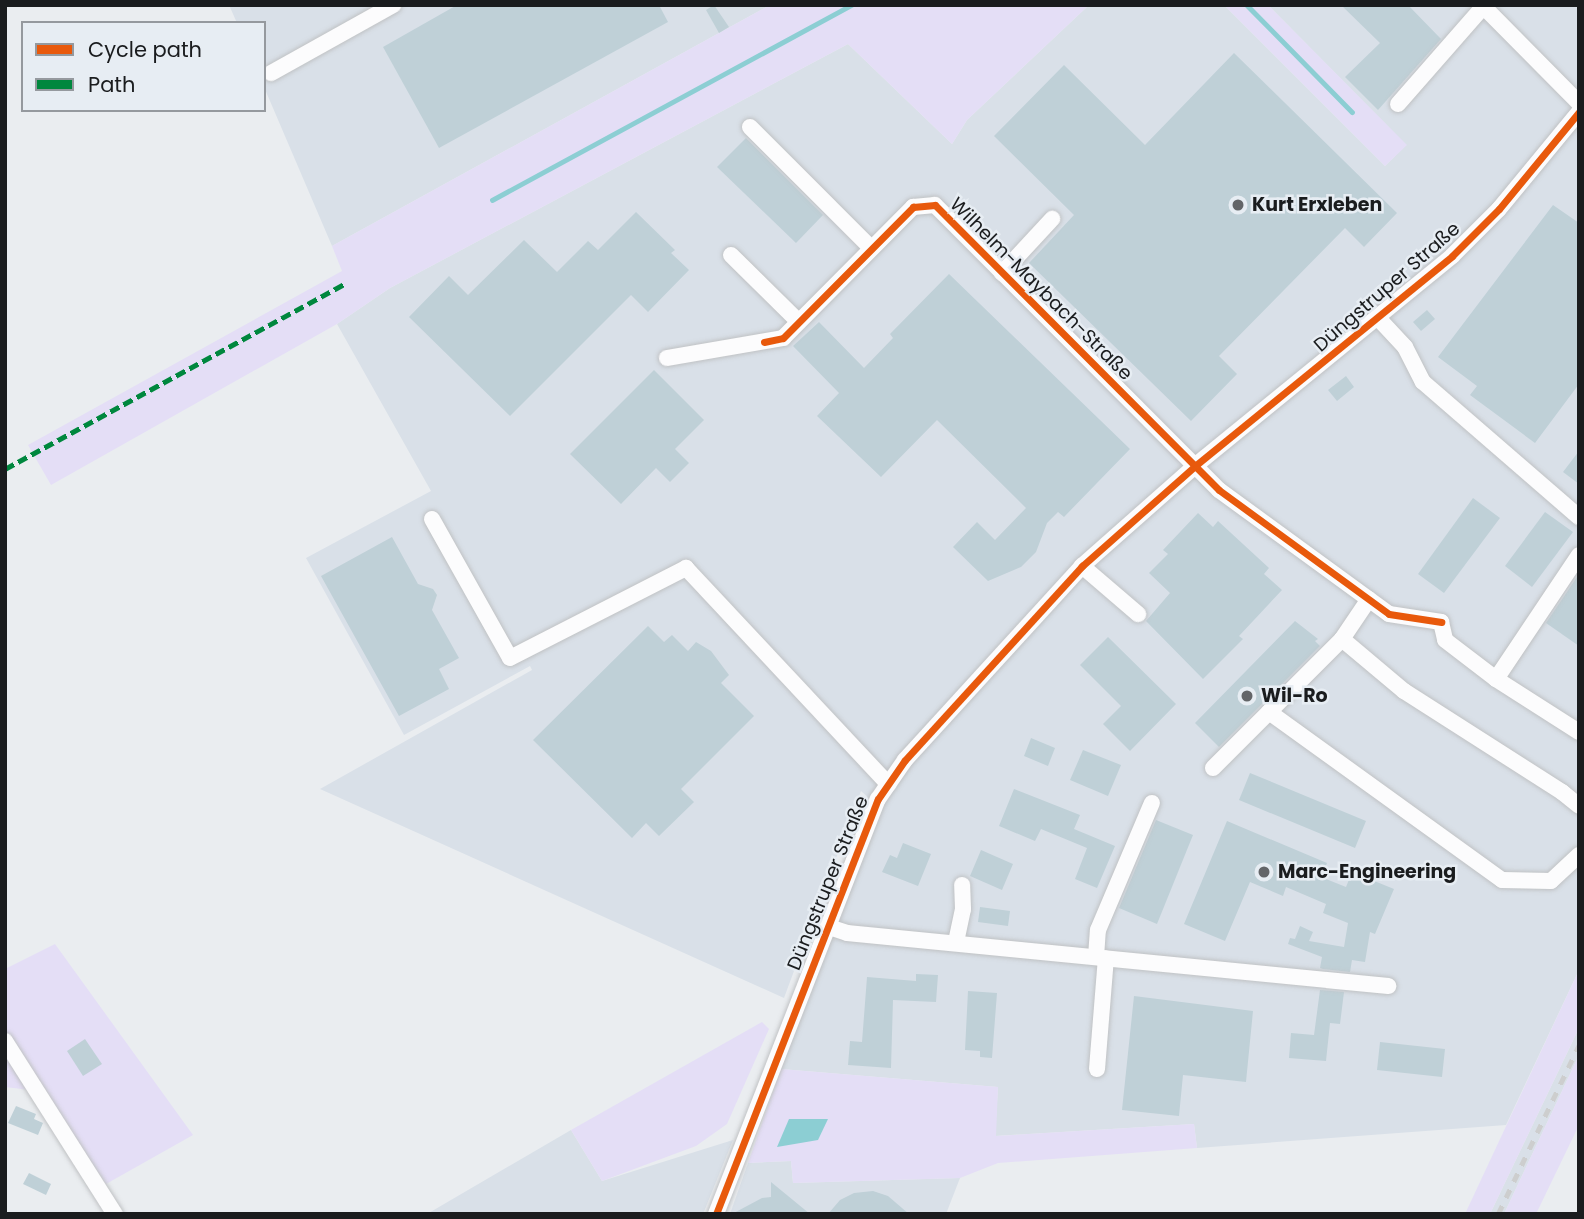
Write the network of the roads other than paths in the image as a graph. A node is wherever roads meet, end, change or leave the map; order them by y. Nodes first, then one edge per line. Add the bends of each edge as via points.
1 (393, 5) edge
2 (1482, 6) edge
3 (271, 74) dead end
4 (1398, 104) dead end
5 (1577, 114) edge
6 (750, 127) dead end
7 (1052, 219) dead end
8 (871, 248) junction
9 (731, 255) dead end
10 (1002, 272) junction
11 (1378, 318) junction
12 (799, 322) junction
13 (667, 358) dead end
14 (1196, 466) junction
15 (1579, 517) edge
16 (432, 519) dead end
17 (1579, 555) edge
18 (1082, 566) junction
19 (1369, 599) junction
20 (1138, 614) dead end
21 (1342, 639) junction
22 (1496, 678) junction
23 (1269, 712) junction
24 (1579, 732) edge
25 (1213, 768) dead end
26 (888, 784) junction
27 (1152, 803) dead end
28 (1579, 806) edge
29 (1579, 855) edge
30 (962, 885) dead end
31 (826, 926) junction
32 (956, 942) junction
33 (1101, 957) junction
34 (1388, 986) dead end
35 (5, 1041) edge
36 (1097, 1069) dead end
37 (115, 1214) edge
38 (716, 1214) edge

1 - 3 street
2 - 4 street
2 - 5 street
5 - 11 street, Düngstruper Straße via 1499,209
6 - 8 street
7 - 10 street
8 - 10 street, Wilhelm-Maybach-Straße via 914,207 935,205
8 - 12 street, Wilhelm-Maybach-Straße
9 - 12 street
10 - 14 street, Wilhelm-Maybach-Straße
11 - 14 street, Düngstruper Straße
11 - 15 street via 1405,348 1423,382
12 - 13 street, Wilhelm-Maybach-Straße via 783,338
14 - 18 street, Düngstruper Straße
14 - 19 street via 1219,491
16 - 26 street via 510,658 686,568
17 - 22 street
18 - 20 street
18 - 26 street, Düngstruper Straße
19 - 21 street
19 - 22 street via 1389,614 1441,622 1445,640
21 - 23 street
21 - 28 street via 1455,727
22 - 24 street
23 - 25 street
23 - 29 street via 1502,880 1551,881
26 - 31 street, Düngstruper Straße
27 - 33 street via 1098,930
30 - 32 street via 963,909
31 - 32 street, Düngstruper Straße via 847,933
31 - 38 street, Düngstruper Straße
32 - 33 street, Düngstruper Straße
33 - 34 street, Düngstruper Straße
33 - 36 street
35 - 37 street

